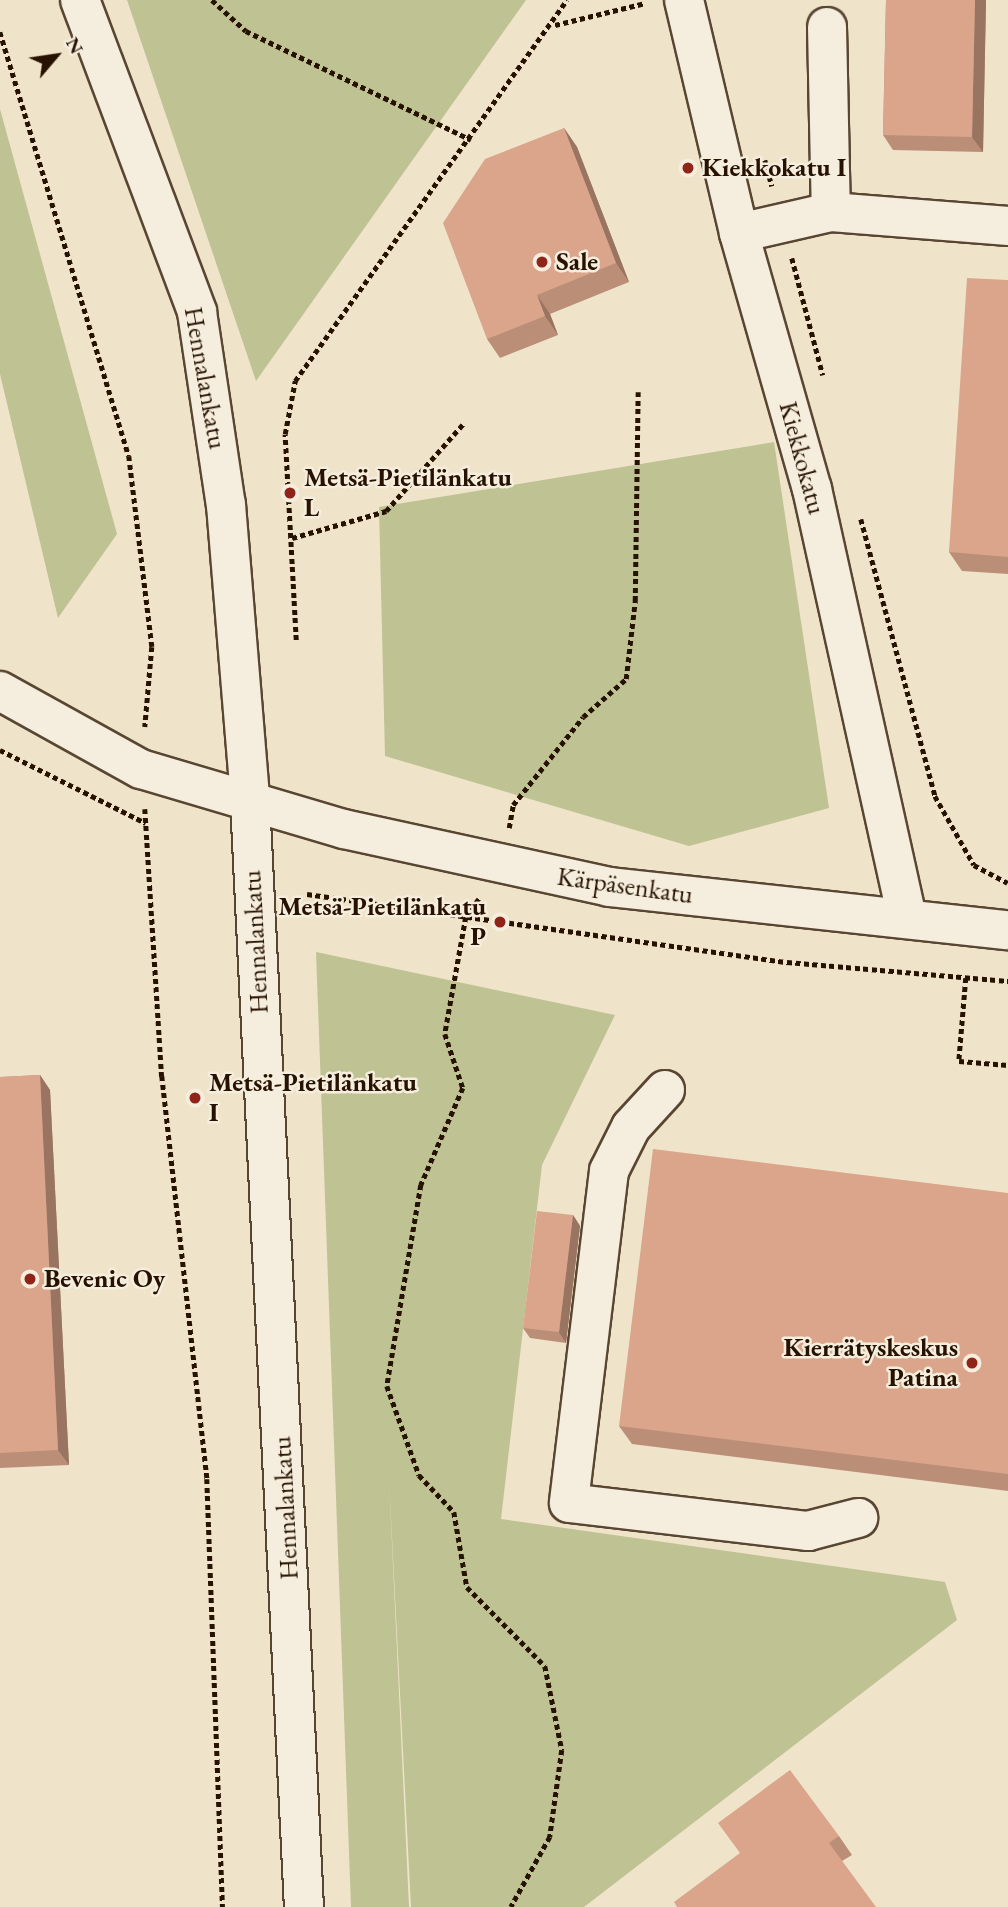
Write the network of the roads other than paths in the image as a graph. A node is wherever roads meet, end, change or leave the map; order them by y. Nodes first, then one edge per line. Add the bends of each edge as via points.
1 (80, 0) edge
2 (671, 1) edge
3 (827, 27) dead end
4 (831, 212) junction
5 (1008, 226) edge
6 (739, 233) junction
7 (0, 691) edge
8 (250, 800) junction
9 (907, 919) junction
10 (1008, 930) edge
11 (664, 1090) dead end
12 (858, 1518) dead end
13 (304, 1907) edge

1 - 8 street, Hennalankatu via 197,312 226,505
2 - 6 street, Kiekkokatu
3 - 4 street
4 - 5 street
4 - 6 street
6 - 9 street, Kiekkokatu via 812,489
7 - 8 street, Kärpäsenkatu via 142,769
8 - 9 street, Kärpäsenkatu via 503,866 609,887
8 - 13 street, Hennalankatu
9 - 10 street, Kärpäsenkatu
11 - 12 street via 631,1127 609,1171 569,1503 808,1531

